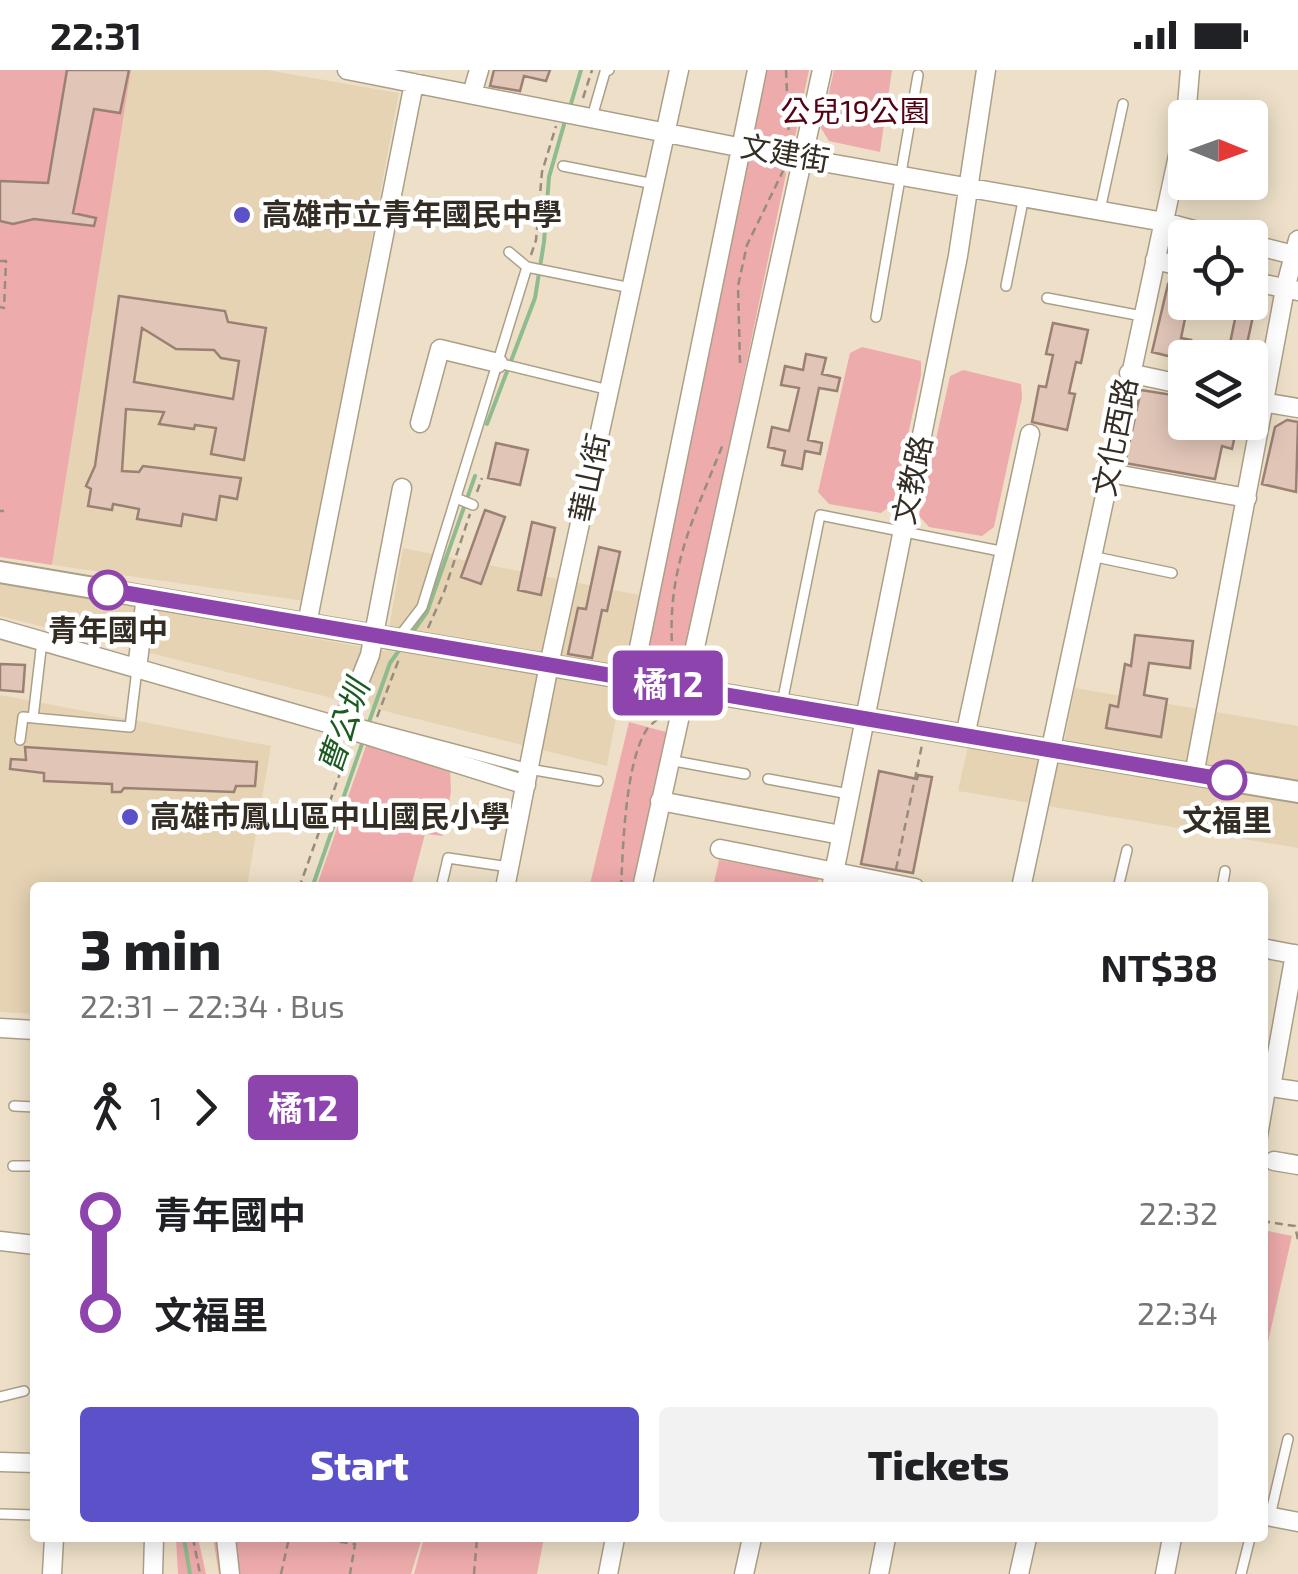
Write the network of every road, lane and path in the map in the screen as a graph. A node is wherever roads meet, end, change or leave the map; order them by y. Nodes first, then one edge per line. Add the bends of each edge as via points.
1 (479, 70) edge
2 (592, 70) edge
3 (609, 70) edge
4 (679, 70) edge
5 (757, 70) edge
6 (786, 70) edge
7 (822, 70) edge
8 (986, 70) edge
9 (1190, 70) edge
10 (359, 71) edge
11 (918, 75) dead end
12 (414, 83) junction
13 (472, 94) junction
14 (1188, 100) edge
15 (1123, 104) dead end
16 (574, 113) junction
17 (665, 130) junction
18 (789, 141) dead end
19 (743, 148) junction
20 (803, 157) junction
21 (563, 166) dead end
22 (782, 174) dead end
23 (900, 174) junction
24 (654, 184) junction
25 (968, 187) junction
26 (1024, 196) junction
27 (1169, 200) edge
28 (1100, 210) junction
29 (1164, 222) junction
30 (1168, 223) edge
31 (1268, 246) edge
32 (1297, 250) edge
33 (509, 252) dead end
34 (1156, 260) junction
35 (0, 261) edge
36 (1168, 263) edge
37 (530, 268) junction
38 (1006, 286) dead end
39 (631, 288) junction
40 (1292, 290) edge
41 (1047, 298) dead end
42 (0, 307) edge
43 (1142, 316) junction
44 (876, 317) dead end
45 (505, 364) junction
46 (1268, 366) edge
47 (740, 370) dead end
48 (1129, 373) junction
49 (1168, 382) edge
50 (610, 390) junction
51 (1268, 403) edge
52 (1298, 408) edge
53 (420, 423) dead end
54 (1030, 434) dead end
55 (1253, 440) edge
56 (724, 442) dead end
57 (1110, 473) junction
58 (482, 478) dead end
59 (402, 488) dead end
60 (456, 498) junction
61 (1247, 498) junction
62 (473, 505) junction
63 (902, 532) junction
64 (1005, 552) junction
65 (1092, 556) junction
66 (0, 572) edge
67 (1172, 573) dead end
68 (146, 596) junction
69 (307, 624) junction
70 (0, 629) edge
71 (374, 636) junction
72 (42, 641) junction
73 (404, 641) junction
74 (549, 665) junction
75 (136, 669) junction
76 (633, 677) junction
77 (679, 677) junction
78 (782, 703) junction
79 (664, 714) dead end
80 (33, 718) junction
81 (864, 718) junction
82 (360, 729) junction
83 (926, 729) junction
84 (965, 736) junction
85 (20, 740) dead end
86 (1048, 751) junction
87 (669, 760) junction
88 (745, 774) dead end
89 (1194, 775) junction
90 (528, 777) junction
91 (768, 779) dead end
92 (598, 781) dead end
93 (1298, 792) edge
94 (849, 794) junction
95 (660, 801) junction
96 (842, 835) junction
97 (720, 849) dead end
98 (1127, 850) dead end
99 (509, 867) junction
100 (1225, 871) dead end
101 (833, 879) edge
102 (301, 882) edge
103 (442, 882) edge
104 (506, 882) edge
105 (621, 882) edge
106 (643, 882) edge
107 (878, 882) edge
108 (893, 882) edge
109 (1022, 882) edge
110 (1119, 882) edge
111 (1223, 882) edge
112 (1268, 948) edge
113 (1297, 949) edge
114 (0, 1028) edge
115 (30, 1030) edge
116 (1268, 1081) edge
117 (1268, 1086) edge
118 (1298, 1091) edge
119 (14, 1106) dead end
120 (30, 1107) edge
121 (1268, 1158) edge
122 (1298, 1164) edge
123 (14, 1166) dead end
124 (30, 1166) edge
125 (1268, 1222) edge
126 (1298, 1240) edge
127 (0, 1242) edge
128 (30, 1245) edge
129 (24, 1392) dead end
130 (0, 1397) edge
131 (1288, 1439) dead end
132 (0, 1462) edge
133 (30, 1463) edge
134 (1268, 1509) edge
135 (0, 1514) edge
136 (30, 1515) edge
137 (1268, 1516) edge
138 (1298, 1522) edge
139 (54, 1542) edge
140 (154, 1542) edge
141 (194, 1542) edge
142 (226, 1542) edge
143 (288, 1542) edge
144 (341, 1542) edge
145 (477, 1542) edge
146 (614, 1542) edge
147 (751, 1542) edge
148 (885, 1542) edge
149 (1026, 1542) edge
150 (1171, 1542) edge
151 (1249, 1542) edge
152 (52, 1574) edge
153 (154, 1574) edge
154 (200, 1574) edge
155 (230, 1574) edge
156 (281, 1574) edge
157 (350, 1574) edge
158 (474, 1574) edge
159 (608, 1574) edge
160 (744, 1574) edge
161 (879, 1574) edge
162 (1019, 1574) edge
163 (1165, 1574) edge
164 (1241, 1574) edge

1 - 13 street
2 - 16 path
3 - 16 lane
4 - 17 street, 華山街
5 - 19 street
6 - 18 path
7 - 20 street
8 - 25 street, 文教路
9 - 14 street, 文化西路
10 - 12 street, 文建街
11 - 23 lane
12 - 13 street, 文建街
12 - 69 street
13 - 16 street, 文建街
15 - 28 lane
16 - 17 street, 文建街
16 - 37 path via 546,163
17 - 19 street, 文建街
17 - 24 street, 華山街
19 - 20 street, 文建街
19 - 76 street
20 - 23 street, 文建街
20 - 77 street
21 - 24 lane
22 - 47 path via 761,211 738,286
23 - 25 street, 文建街
23 - 44 lane
24 - 39 street, 華山街
25 - 26 street, 文建街
25 - 63 street, 文教路
26 - 28 street, 文建街
26 - 38 lane
27 - 29 street, 文化西路
28 - 29 street, 文建街
29 - 30 street, 文建街
29 - 34 street, 文化西路
31 - 32 street
32 - 40 street
33 - 37 lane
34 - 36 street
34 - 43 street, 文化西路
35 - 42 path via 6,261
37 - 39 lane
37 - 45 lane
39 - 50 street, 華山街
40 - 46 street
41 - 43 lane
43 - 48 street, 文化西路
45 - 50 lane
45 - 53 street via 440,349
45 - 60 lane
48 - 49 street
48 - 57 street, 文化西路
50 - 74 street, 華山街
51 - 52 street
54 - 64 street
55 - 61 street
56 - 77 path via 675,574 670,613
57 - 61 street
57 - 65 street, 文化西路
58 - 62 path
59 - 71 street
60 - 62 lane
60 - 73 lane via 422,608
61 - 89 street
62 - 73 path via 430,626
63 - 64 lane
63 - 78 lane via 820,515
63 - 81 street, 文教路
64 - 84 street
65 - 67 lane
65 - 86 street, 文化西路
66 - 68 street
68 - 69 street
68 - 75 street
69 - 71 street
70 - 72 street
71 - 73 street
71 - 82 street
72 - 75 street
72 - 80 lane
73 - 74 street
73 - 82 path via 383,697
74 - 76 street
74 - 90 street, 華山街
75 - 80 lane via 130,727
75 - 82 street
76 - 77 street
77 - 78 street
77 - 87 street
78 - 81 street
79 - 105 path via 647,728 637,755
80 - 85 lane via 23,717
81 - 83 street
81 - 94 street, 文教路
82 - 90 street
82 - 102 path
83 - 84 street
83 - 108 path
84 - 86 street
86 - 89 street
86 - 109 street, 文化西路
87 - 88 lane
87 - 95 street
89 - 93 street
90 - 92 lane
90 - 99 street, 華山街
91 - 94 lane
94 - 96 street, 文教路
95 - 96 street
95 - 106 street
96 - 101 street, 文教路
97 - 101 street
98 - 110 lane
99 - 103 lane via 448,858
99 - 104 street, 華山街
100 - 111 lane
101 - 107 street
112 - 113 street
113 - 116 street
114 - 115 street
117 - 118 street
119 - 120 lane
121 - 122 street
123 - 124 lane
125 - 126 path via 1295,1226
127 - 128 street
129 - 130 lane
131 - 134 lane
132 - 133 street
135 - 136 lane
137 - 138 street
139 - 152 street
140 - 153 street
141 - 154 path
142 - 155 street
143 - 156 path
144 - 157 path via 354,1544
145 - 158 path
146 - 159 street
147 - 160 street
148 - 161 street
149 - 162 street
150 - 163 street
151 - 164 lane

